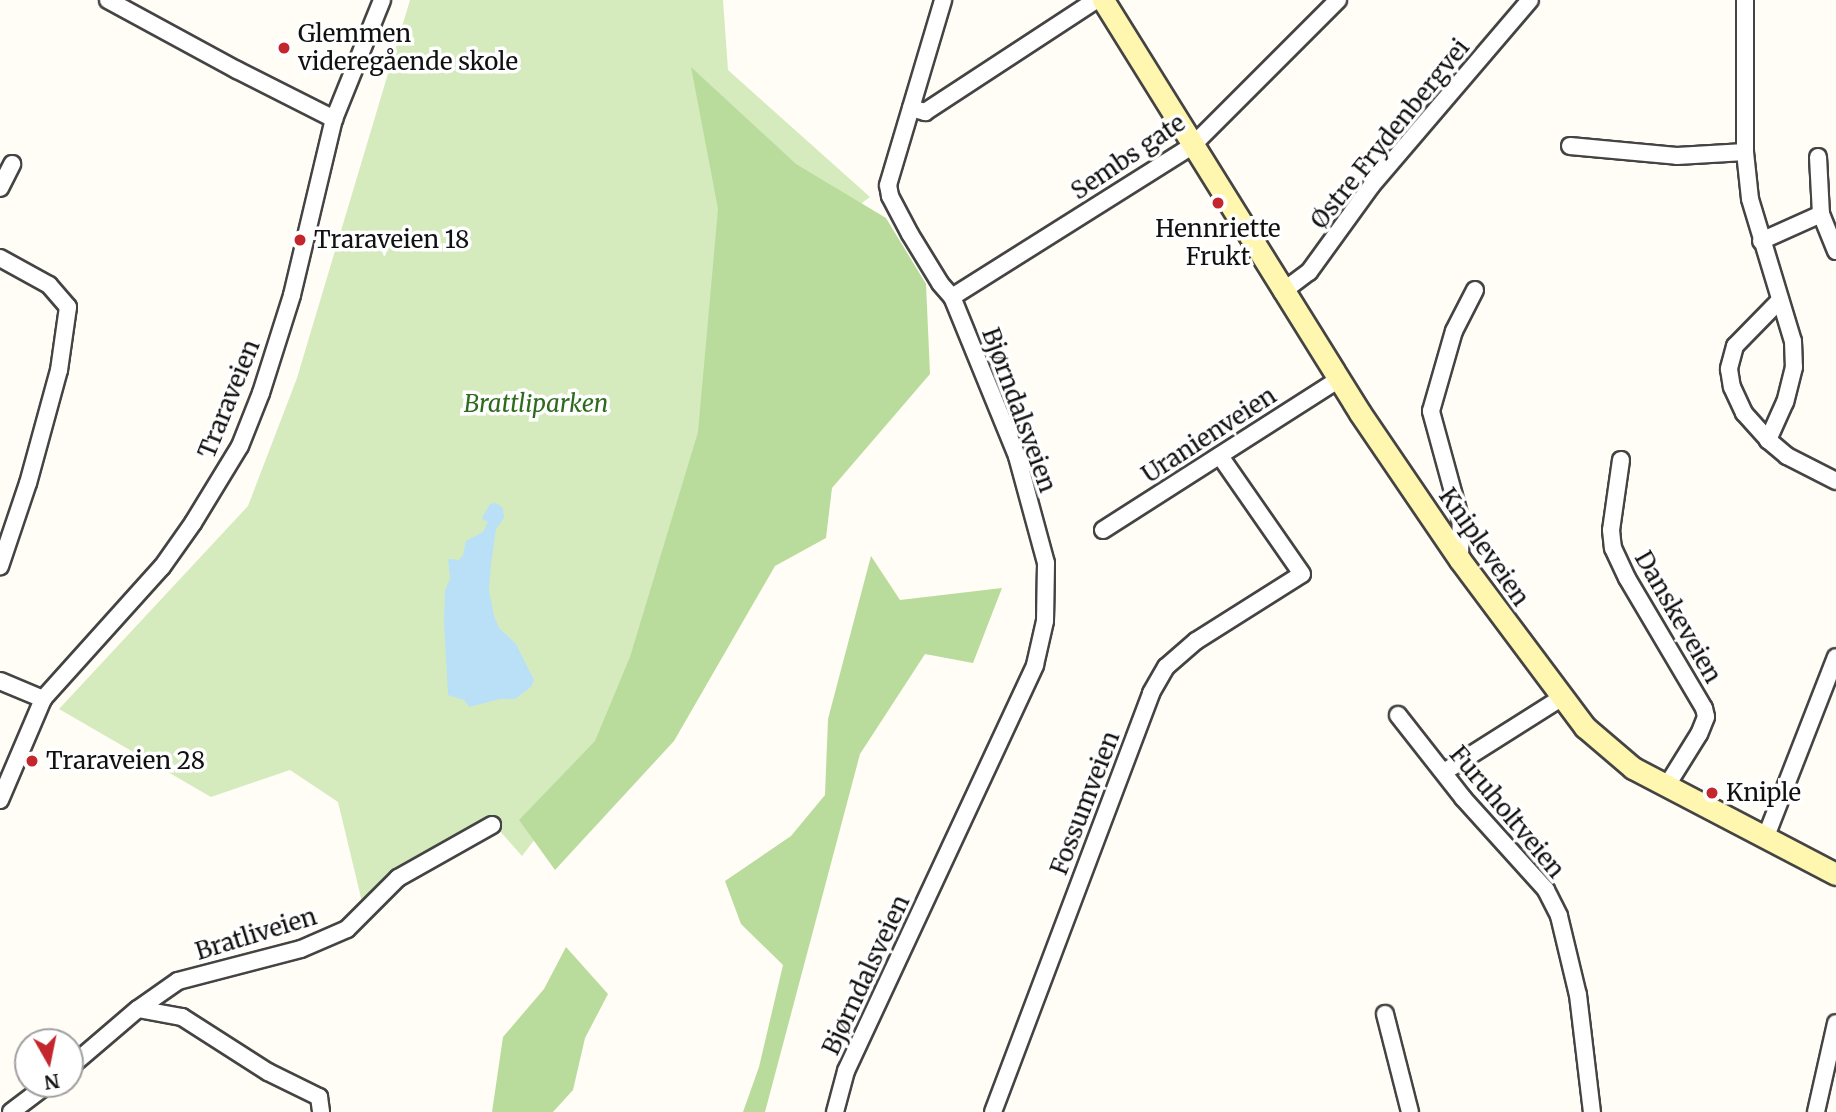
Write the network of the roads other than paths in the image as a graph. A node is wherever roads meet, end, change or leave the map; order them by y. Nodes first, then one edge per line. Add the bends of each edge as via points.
1 (108, 0) edge
2 (382, 0) edge
3 (943, 0) edge
4 (1096, 0) edge
5 (1103, 0) edge
6 (1338, 0) edge
7 (1530, 0) edge
8 (1745, 0) edge
9 (911, 108) junction
10 (334, 119) junction
11 (1193, 145) junction
12 (1570, 146) dead end
13 (1745, 152) junction
14 (1818, 157) dead end
15 (12, 164) dead end
16 (0, 188) edge
17 (1821, 214) junction
18 (1761, 241) junction
19 (1836, 251) edge
20 (0, 258) edge
21 (1475, 290) dead end
22 (1282, 292) junction
23 (952, 297) junction
24 (1780, 300) junction
25 (1339, 379) junction
26 (1768, 440) junction
27 (1220, 456) junction
28 (1620, 460) dead end
29 (1836, 481) edge
30 (1104, 530) dead end
31 (1460, 560) junction
32 (0, 566) edge
33 (1836, 657) edge
34 (0, 681) edge
35 (1561, 698) junction
36 (43, 699) junction
37 (1398, 715) dead end
38 (1444, 772) junction
39 (1666, 787) junction
40 (0, 800) edge
41 (492, 825) dead end
42 (1765, 839) junction
43 (1836, 874) edge
44 (138, 1009) junction
45 (1385, 1014) dead end
46 (1836, 1023) edge
47 (84, 1055) edge
48 (29, 1098) edge
49 (11, 1112) edge
50 (321, 1112) edge
51 (835, 1112) edge
52 (993, 1112) edge
53 (1410, 1112) edge
54 (1591, 1112) edge
55 (1816, 1112) edge

1 - 10 street
2 - 10 street, Traraveien
3 - 9 street, Bjørndalsveien
4 - 9 street via 925,112
5 - 11 street, Knipleveien
6 - 11 street, Sembs gate
7 - 22 street, Østre Frydenbergvei via 1372,186 1309,272
8 - 13 street
9 - 23 street, Bjørndalsveien via 888,185 890,196
10 - 36 street, Traraveien via 292,295 240,446 162,567
11 - 22 street, Knipleveien
11 - 23 street, Sembs gate
12 - 13 street via 1677,156
13 - 18 street
14 - 17 street
15 - 16 street
17 - 18 street
17 - 19 street
18 - 24 street
20 - 32 street via 49,285 68,307 59,370 29,483
21 - 31 street via 1454,331 1431,411 1461,521
22 - 25 street, Knipleveien
23 - 51 street, Bjørndalsveien via 1017,456 1045,563 1045,621 1035,665 846,1071
24 - 26 street via 1793,341 1794,367
24 - 26 street via 1735,346 1729,369 1744,413
25 - 27 street, Uranienveien
25 - 31 street, Knipleveien
26 - 29 street via 1787,456
27 - 30 street, Uranienveien
27 - 52 street, Fossumveien via 1302,574 1196,641 1166,667 1151,693
28 - 39 street, Danskeveien via 1613,548 1706,717
31 - 35 street, Knipleveien
33 - 42 street
34 - 36 street
35 - 38 street
35 - 39 street, Knipleveien via 1607,748
36 - 40 street, Traraveien
37 - 38 street, Furuholtveien
38 - 54 street, Furuholtveien via 1546,890 1559,916 1578,995
39 - 42 street, Knipleveien
41 - 44 street, Bratliveien via 398,878 347,929 301,949 178,981
42 - 43 street, Knipleveien
44 - 47 street, Bratliveien
44 - 50 street via 182,1017 268,1072 319,1097
45 - 53 street
46 - 55 street
48 - 49 street

